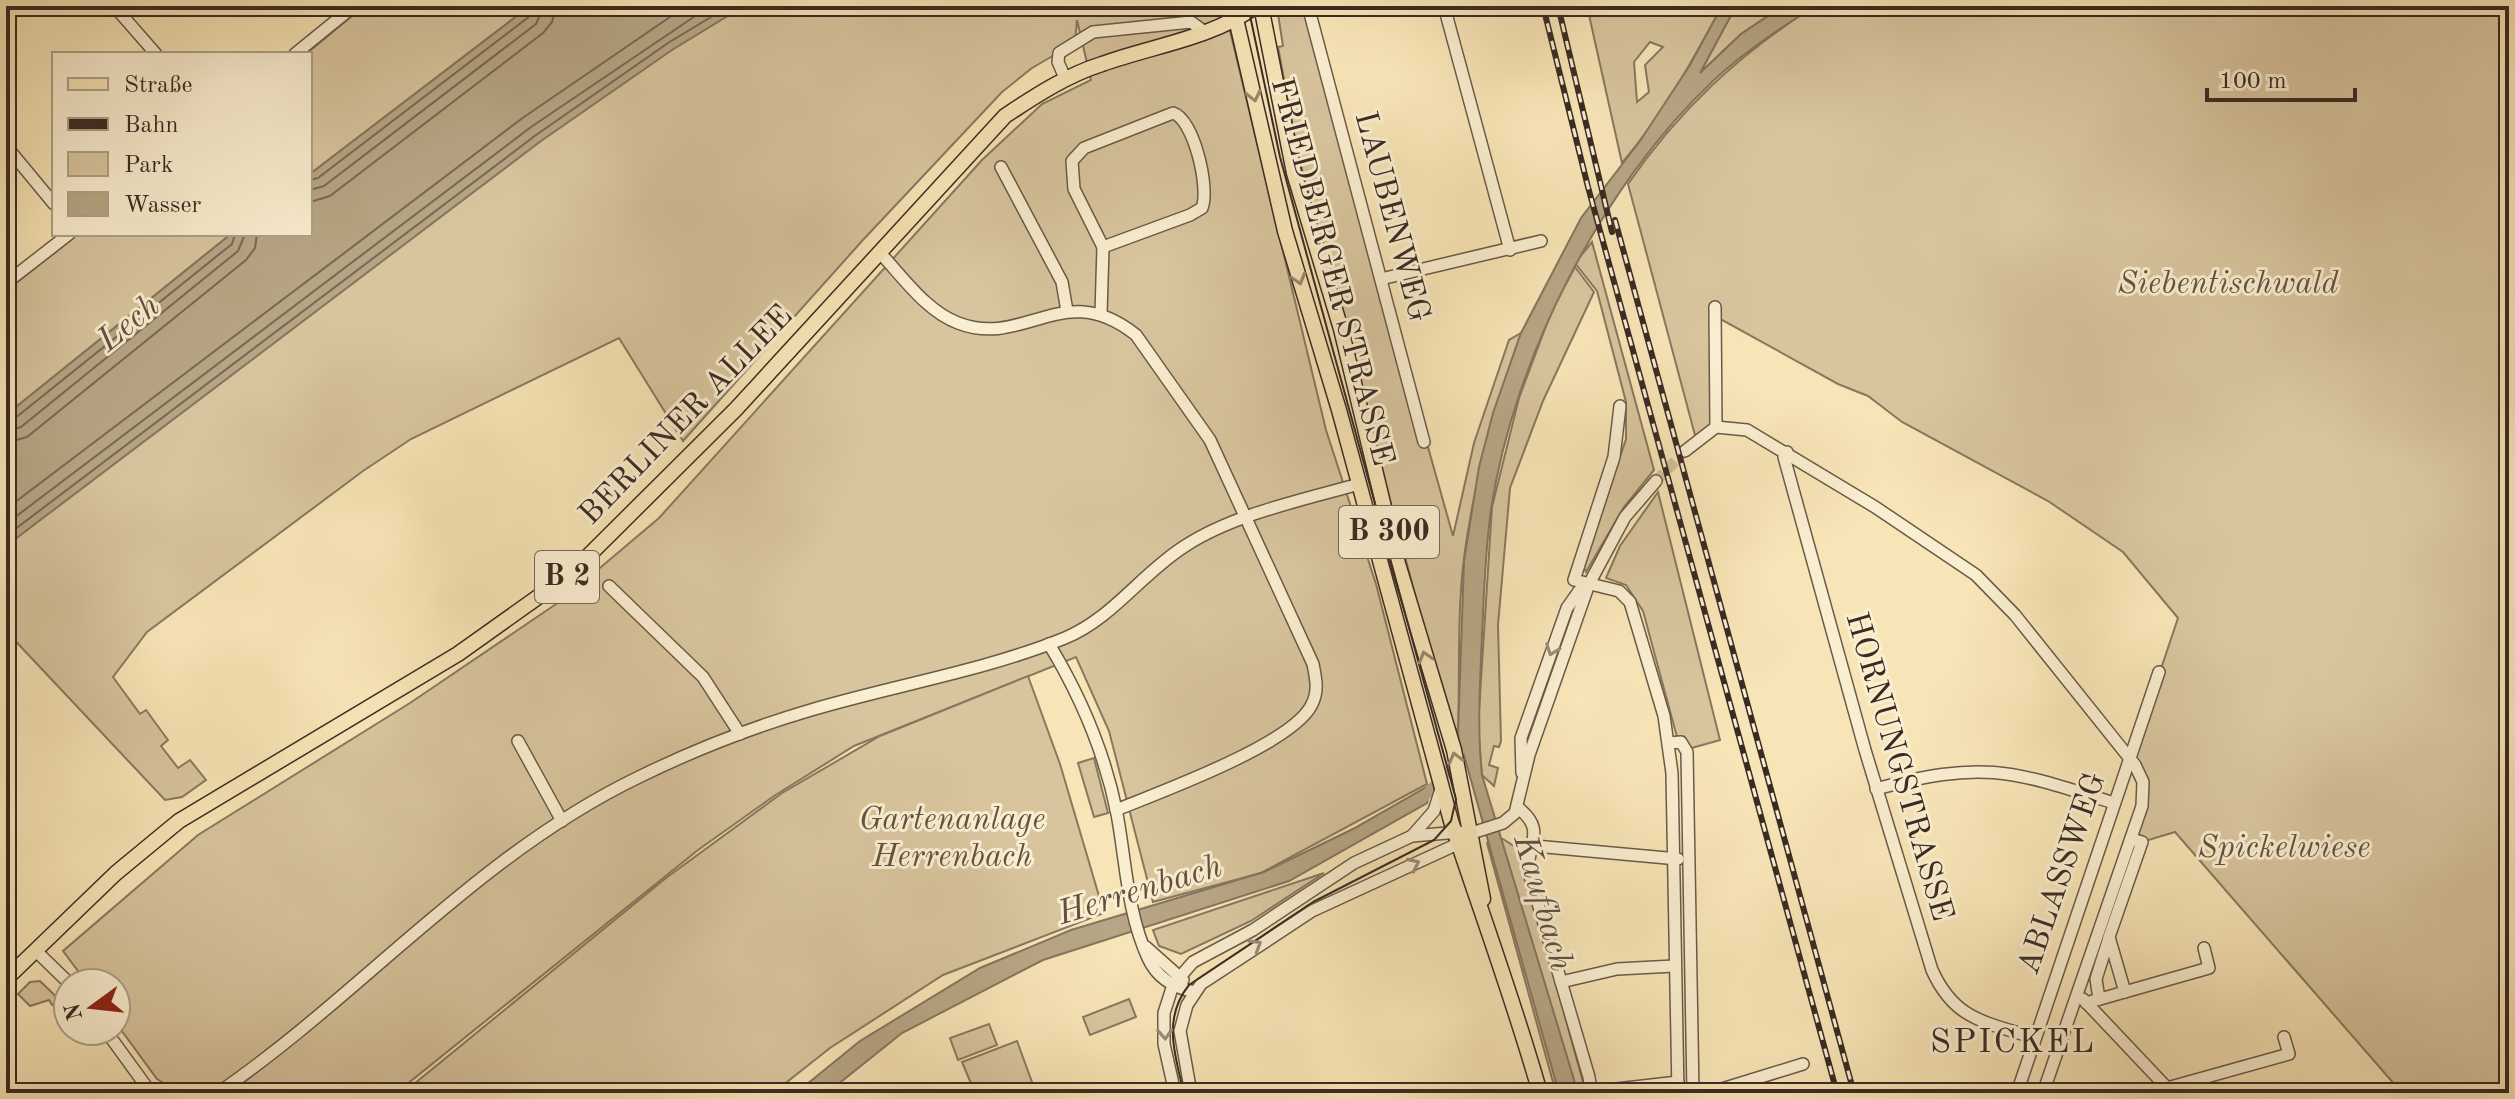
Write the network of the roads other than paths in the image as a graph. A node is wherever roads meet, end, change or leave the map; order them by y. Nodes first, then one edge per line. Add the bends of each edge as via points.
1 (114, 6) edge
2 (354, 6) edge
3 (1258, 6) edge
4 (1308, 6) edge
5 (1444, 6) edge
6 (1235, 13) edge
7 (1201, 28) junction
8 (154, 52) edge
9 (297, 52) edge
10 (1066, 80) junction
11 (6, 146) edge
12 (1001, 167) dead end
13 (52, 202) edge
14 (66, 236) edge
15 (1541, 241) dead end
16 (1103, 247) junction
17 (1510, 250) junction
18 (880, 253) junction
19 (1381, 279) junction
20 (6, 283) edge
21 (1715, 307) dead end
22 (1067, 311) junction
23 (1101, 314) junction
24 (1620, 406) dead end
25 (1716, 427) junction
26 (1424, 442) dead end
27 (1685, 451) tunnel mouth
28 (1787, 452) junction
29 (1656, 481) tunnel mouth
30 (1359, 484) junction
31 (1247, 519) junction
32 (1574, 580) junction
33 (1589, 584) junction
34 (609, 586) dead end
35 (1572, 599) junction
36 (1049, 644) junction
37 (2159, 672) dead end
38 (740, 734) junction
39 (518, 741) dead end
40 (1669, 743) junction
41 (2131, 758) junction
42 (1523, 780) junction
43 (1876, 789) junction
44 (1442, 801) junction
45 (2114, 803) junction
46 (1517, 807) junction
47 (1116, 810) junction
48 (562, 821) junction
49 (1477, 831) junction
50 (1412, 836) junction
51 (1456, 837) junction
52 (2131, 839) junction
53 (1535, 846) junction
54 (1673, 858) junction
55 (1688, 859) junction
56 (1487, 919) junction
57 (2109, 937) junction
58 (2204, 948) dead end
59 (35, 950) junction
60 (1674, 966) junction
61 (53, 967) edge
62 (1180, 977) junction
63 (6, 979) edge
64 (1203, 981) junction
65 (1561, 982) junction
66 (1195, 992) junction
67 (2125, 992) junction
68 (2077, 993) junction
69 (2099, 999) junction
70 (2086, 1003) junction
71 (2284, 1037) dead end
72 (2035, 1038) junction
73 (118, 1047) edge
74 (1803, 1064) dead end
75 (1752, 1080) junction
76 (1678, 1087) edge
77 (2169, 1090) edge
78 (151, 1093) edge
79 (218, 1093) edge
80 (1175, 1093) edge
81 (1191, 1093) edge
82 (1540, 1093) edge
83 (1590, 1093) edge
84 (1693, 1093) edge
85 (1709, 1093) edge
86 (1756, 1093) edge
87 (2017, 1093) edge
88 (2044, 1093) edge

1 - 8 street
2 - 9 street
3 - 6 main road, BERLINER ALLEE / B 2
49 -> 3 main road, FRIEDBERGER STRASSE / B 300 via 1393,544 1341,329 1294,173
4 - 19 street, LAUBENWEG
5 - 17 street
6 - 7 main road, BERLINER ALLEE / B 2
6 -> 30 main road, FRIEDBERGER STRASSE / B 300 via 1285,231
7 - 10 main road, BERLINER ALLEE / B 2
7 - 10 street, BERLINER ALLEE via 1093,32 1059,53
10 - 18 main road, BERLINER ALLEE / B 2 via 1005,116
11 - 13 street
12 - 22 street via 1066,290
14 - 20 street
15 - 17 street
16 - 16 street via 1202,208 1205,195 1198,159 1179,114 1167,114 1084,148 1072,161 1074,189
16 - 23 street
17 - 19 street
18 - 22 street via 925,301 959,324 995,329
18 - 59 main road, BERLINER ALLEE / B 2 via 673,475 569,575 458,654 179,821
19 - 26 street, LAUBENWEG
21 - 25 street
22 - 23 street
23 - 31 street via 1136,335 1165,372 1210,440
24 - 32 street via 1614,457
25 - 27 street
25 - 28 street via 1747,430
28 - 41 street via 1976,575
28 - 43 street, HORNUNGSTRASSE via 1785,461
29 - 33 street via 1625,517
30 - 31 street
30 - 44 main road, FRIEDBERGER STRASSE / B 300 via 1437,762
31 - 36 street via 1186,545 1093,622
31 - 47 street via 1313,664 1313,703 1284,733
32 - 33 street
32 - 35 street
33 - 35 street
33 - 40 street via 1619,591 1630,602
33 - 42 street
34 - 38 street via 703,677
35 -> 42 street via 1521,738
36 - 38 street
36 - 47 street via 1090,719
37 - 41 street, ABLASSWEG
38 - 48 street via 637,777
39 - 48 street
40 - 54 street
40 - 55 street via 1681,742 1687,752
41 - 45 street, ABLASSWEG
41 - 52 street via 2144,794
42 - 46 street
43 - 45 street via 1932,774 1992,769
43 - 72 street, HORNUNGSTRASSE via 1943,994 1974,1018
44 - 50 street
44 - 51 main road, FRIEDBERGER STRASSE / B 300
45 - 72 street, ABLASSWEG
46 - 49 street via 1499,825
46 - 53 street via 1532,823
47 - 62 street via 1133,911 1148,959
48 - 79 street via 460,894 267,1058
49 - 51 street
49 - 56 main road, FRIEDBERGER STRASSE / B 300
50 - 51 street
50 - 62 street via 1354,863
51 - 56 main road, FRIEDBERGER STRASSE / B 300
64 -> 51 street via 1312,911
52 - 57 street via 2142,842
52 - 68 street
53 - 54 street
53 - 65 street via 1528,869
54 - 55 street
54 - 60 street
55 - 84 street
56 - 82 main road, FRIEDBERGER STRASSE / B 300
57 - 67 street
57 - 69 street via 2096,979
58 - 67 street via 2209,968
59 - 61 street
59 - 63 main road, BERLINER ALLEE / B 2
60 - 65 street via 1617,969
60 - 76 street
62 - 64 street
62 - 66 street
62 -> 80 street via 1164,1013 1163,1032
64 - 66 street
65 - 83 street
66 - 81 street via 1180,1031
67 - 69 street
68 - 70 street
68 - 88 street
69 - 70 street
70 - 77 street
71 - 77 street via 2289,1054
72 - 87 street, ABLASSWEG
73 - 78 street
74 - 75 street
75 - 85 street
75 - 86 street
76 - 83 street

